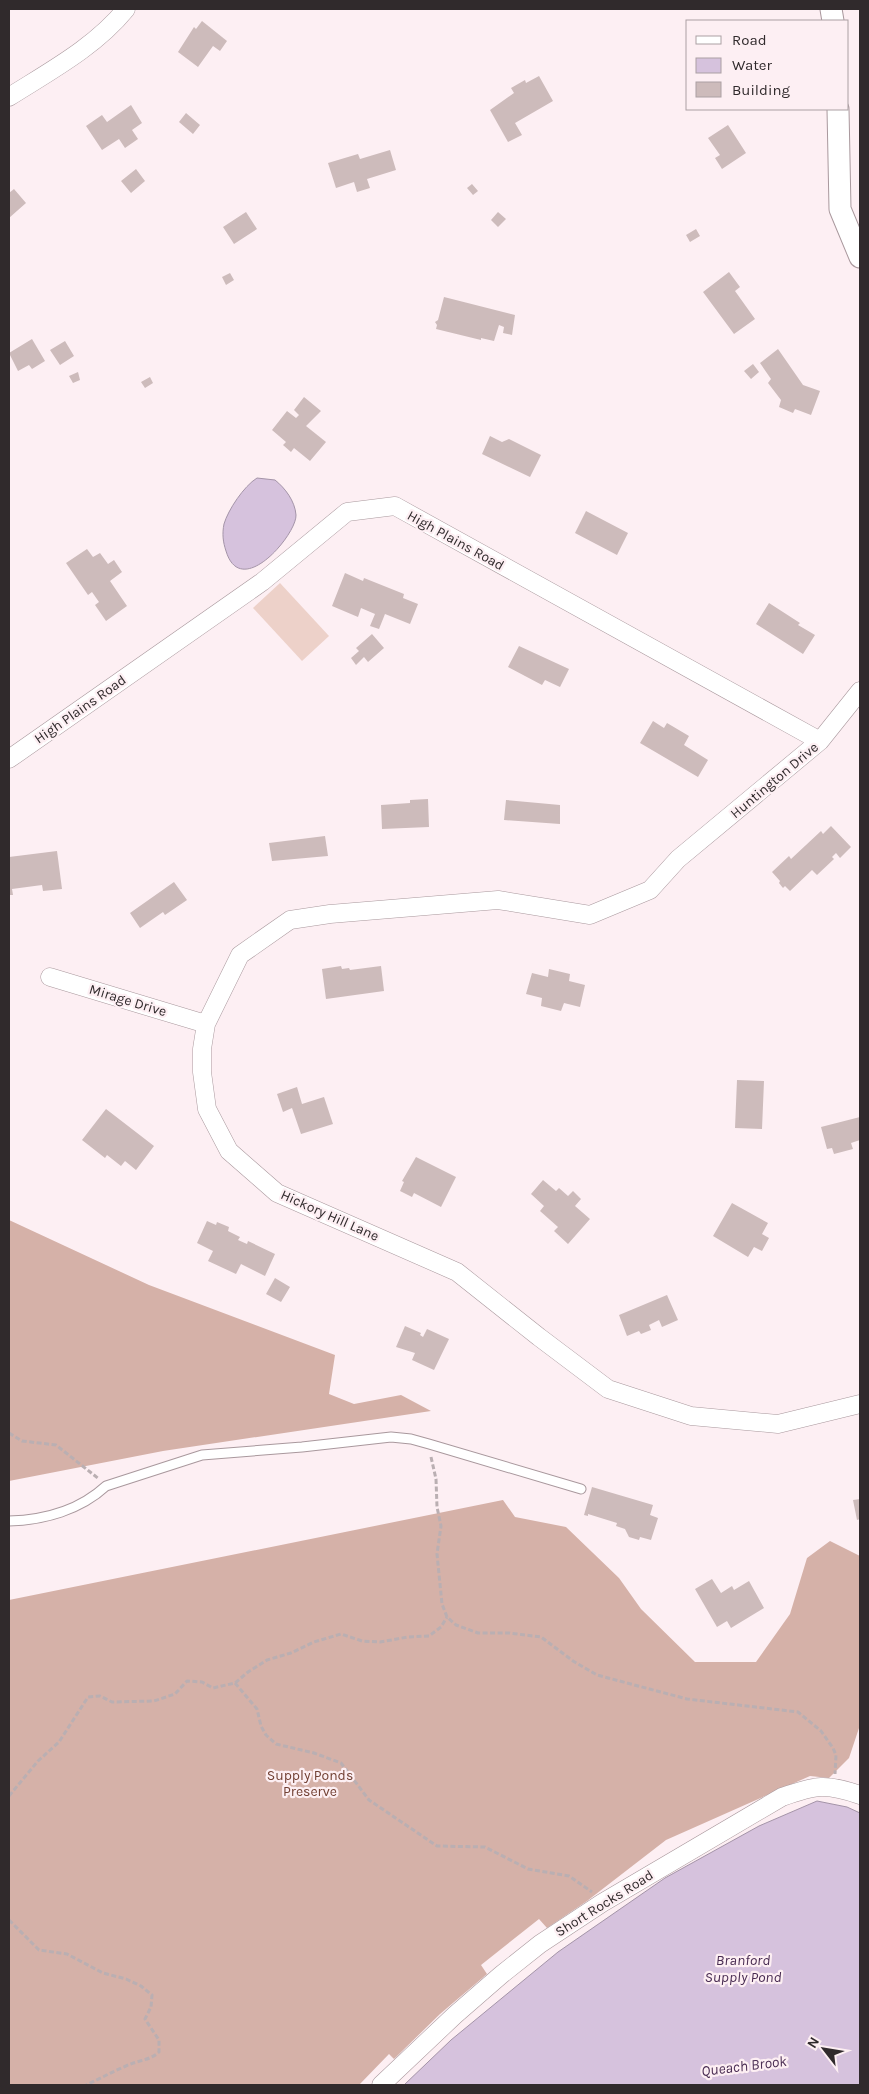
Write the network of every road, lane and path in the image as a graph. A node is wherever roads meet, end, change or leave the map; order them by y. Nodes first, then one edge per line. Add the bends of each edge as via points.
1 (126, 9) edge
2 (9, 97) edge
3 (838, 110) edge
4 (860, 257) edge
5 (860, 691) edge
6 (820, 741) junction
7 (9, 759) edge
8 (678, 859) joint
9 (50, 977) dead end
10 (206, 1024) junction
11 (860, 1404) edge
12 (9, 1433) edge
13 (429, 1444) junction
14 (106, 1486) junction
15 (581, 1490) dead end
16 (9, 1521) edge
17 (446, 1617) junction
18 (235, 1683) junction
19 (834, 1787) junction
20 (860, 1795) edge
21 (9, 1796) edge
22 (602, 1903) junction
23 (9, 1920) edge
24 (86, 2085) edge
25 (381, 2085) edge

1 - 2 street via 83,50
3 - 4 street via 840,209
5 - 6 street, Huntington Drive
6 - 7 street, High Plains Road via 395,506 347,512 262,582
6 - 8 street, Huntington Drive
8 - 10 street, Hickory Hill Lane via 650,890 590,915 498,900 290,920 240,955
9 - 10 street, Mirage Drive
10 - 11 street, Hickory Hill Lane via 202,1057 207,1109 229,1151 277,1193 457,1272 608,1389 691,1416 778,1424
12 - 14 path via 22,1441 56,1445
13 - 14 lane via 391,1438 202,1455
13 - 15 lane
13 - 17 path via 441,1526 437,1554
14 - 16 lane via 94,1497 65,1511
17 - 18 path via 430,1636 380,1642 362,1641 341,1634 314,1642 267,1660
17 - 19 path via 456,1625 478,1633 542,1637 597,1675 687,1699 798,1712 821,1731 833,1748 836,1755
18 - 21 path via 213,1688 202,1682 187,1681 175,1694 154,1701 112,1702 100,1696 88,1697 59,1742 38,1761
18 - 22 path via 258,1709 261,1726 276,1744 341,1763 369,1800 437,1846 485,1847 528,1869 569,1876 591,1890
19 - 20 street, Short Rocks Road
19 - 22 street, Short Rocks Road via 807,1788 782,1797
22 - 25 street, Short Rocks Road via 540,1944 501,1975
23 - 24 path via 39,1950 68,1954 104,1973 126,1978 152,1996 146,2018 159,2040 158,2052 150,2059 126,2065

